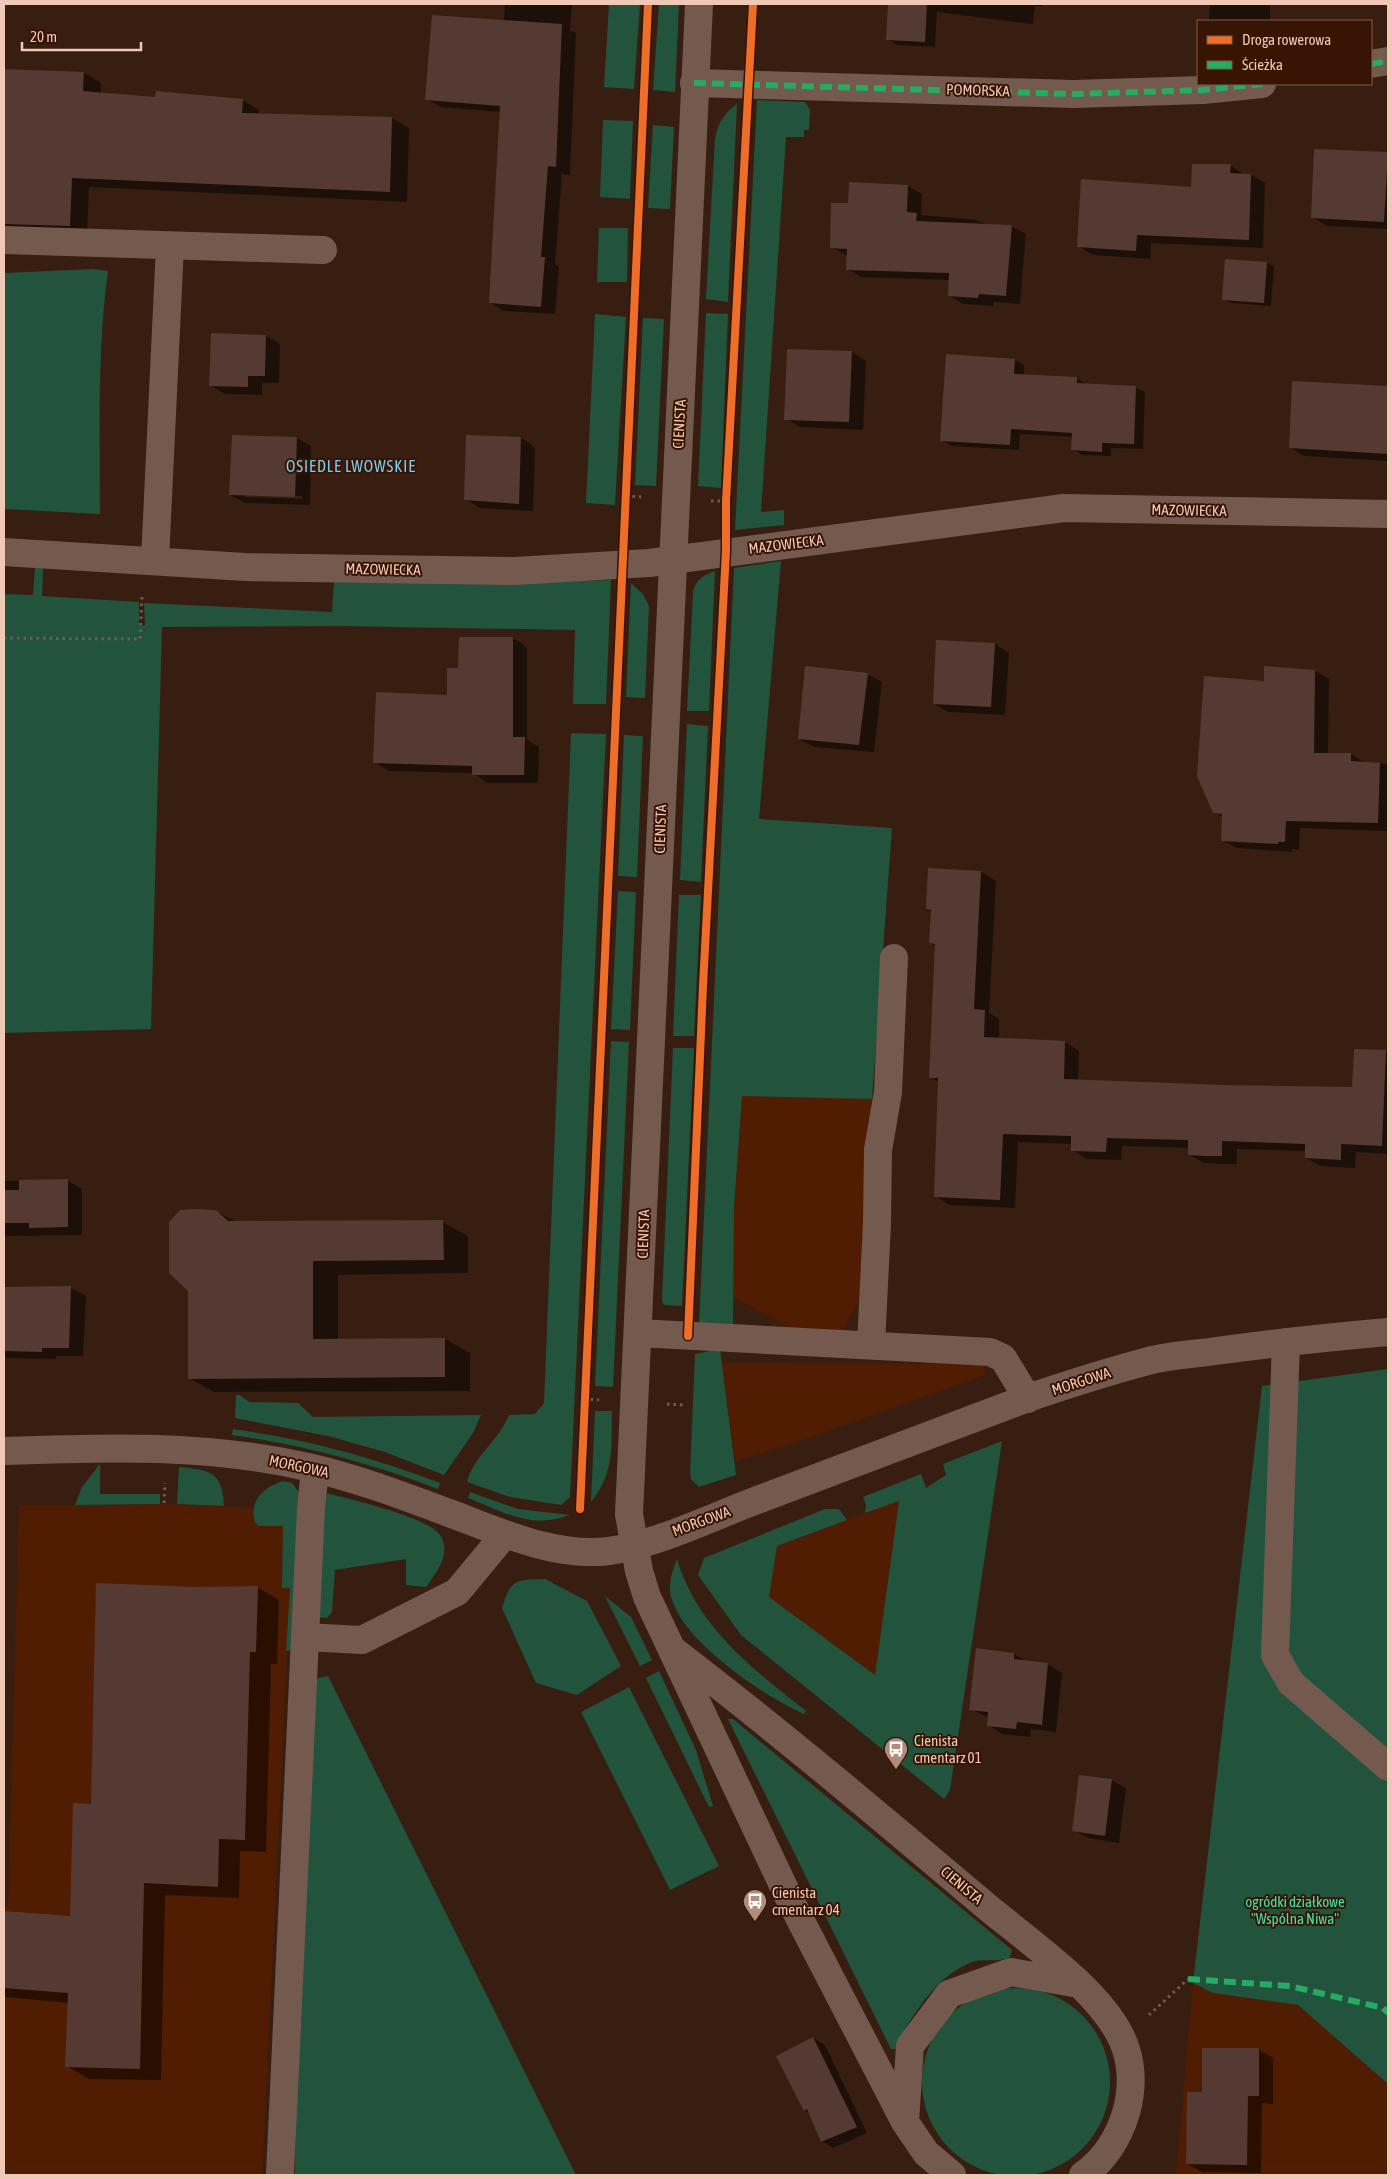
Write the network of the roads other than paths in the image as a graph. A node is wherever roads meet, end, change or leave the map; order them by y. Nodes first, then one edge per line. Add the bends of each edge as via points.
1 (699, 4) edge
2 (1388, 61) edge
3 (1372, 64) edge
4 (694, 83) junction
5 (1250, 85) edge
6 (4, 240) edge
7 (170, 246) junction
8 (323, 250) dead end
9 (1388, 514) edge
10 (4, 552) edge
11 (672, 559) junction
12 (149, 560) junction
13 (894, 958) dead end
14 (1388, 1332) edge
15 (638, 1333) junction
16 (1286, 1342) junction
17 (871, 1345) junction
18 (1028, 1398) junction
19 (4, 1451) edge
20 (315, 1469) junction
21 (505, 1534) junction
22 (634, 1546) junction
23 (305, 1637) junction
24 (670, 1647) junction
25 (1388, 1767) edge
26 (1079, 1984) junction
27 (905, 2122) junction
28 (280, 2175) edge
29 (952, 2175) edge
30 (1083, 2175) edge

1 - 4 street, CIENISTA
2 - 3 street
4 - 5 street, POMORSKA via 1073,94
4 - 11 street, CIENISTA
6 - 7 street
7 - 8 street
7 - 12 street
9 - 11 street, MAZOWIECKA via 1064,508
10 - 12 street, MAZOWIECKA
11 - 12 street, MAZOWIECKA via 514,571 246,567
11 - 15 street, CIENISTA
13 - 17 street via 888,1092 878,1150 878,1223
14 - 16 street, MORGOWA
15 - 17 street
15 - 22 street, CIENISTA via 630,1481
16 - 18 street, MORGOWA via 1155,1360 1096,1375
16 - 25 street via 1274,1655 1291,1682
17 - 18 street via 998,1354
18 - 22 street, MORGOWA
19 - 20 street, MORGOWA via 120,1447 196,1449
20 - 21 street, MORGOWA via 368,1483
20 - 23 street
21 - 22 street, MORGOWA via 587,1552
21 - 23 street via 458,1592 362,1640
22 - 24 street, CIENISTA via 647,1597
23 - 28 street
24 - 26 street, CIENISTA via 866,1805
24 - 27 street, CIENISTA via 789,1898
26 - 27 street via 1011,1972 949,1994 910,2046
26 - 30 street, CIENISTA via 1111,2018 1122,2038 1129,2062 1130,2085 1122,2126 1114,2144
27 - 29 street, CIENISTA via 926,2153

